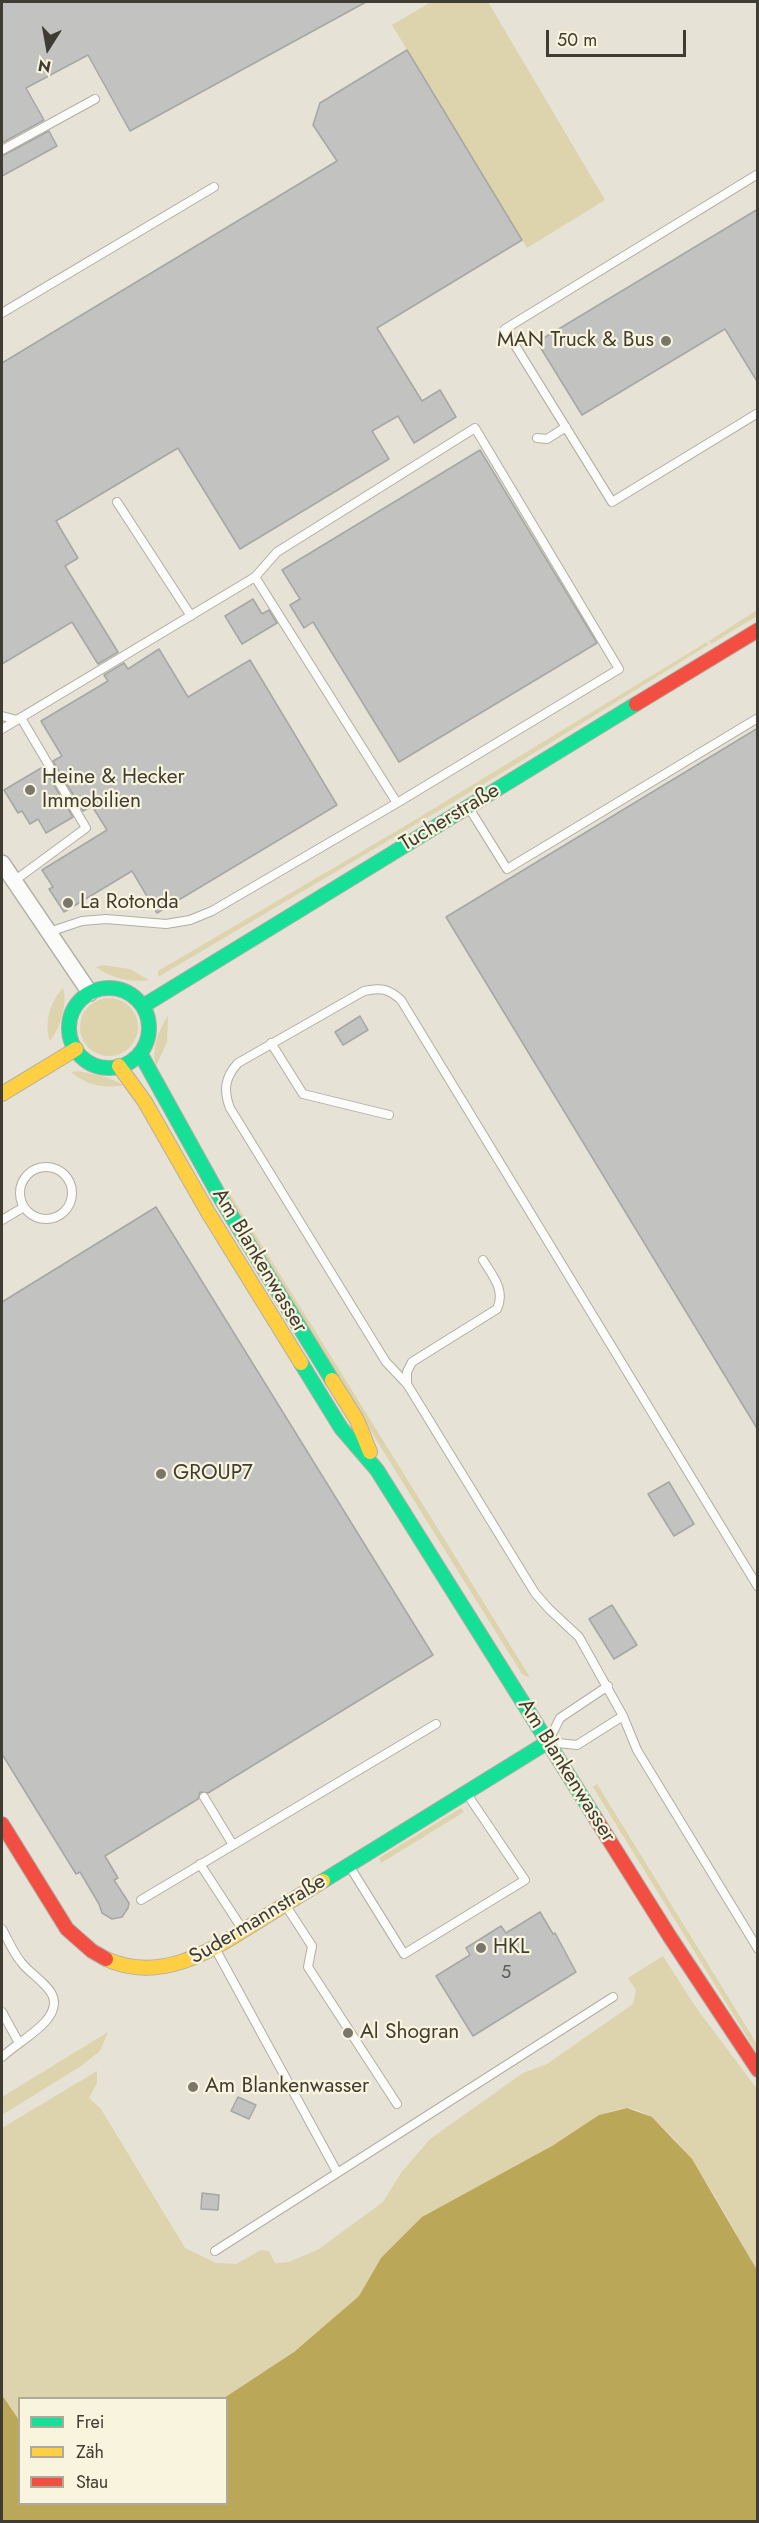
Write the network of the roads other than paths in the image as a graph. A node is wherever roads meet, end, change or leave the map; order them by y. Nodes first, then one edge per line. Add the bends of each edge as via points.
1 (95, 99) dead end
2 (2, 150) edge
3 (758, 174) edge
4 (214, 187) dead end
5 (2, 314) edge
6 (758, 414) edge
7 (566, 427) junction
8 (537, 438) dead end
9 (117, 502) dead end
10 (255, 577) junction
11 (191, 616) junction
12 (758, 630) edge
13 (2, 716) edge
14 (758, 718) edge
15 (19, 719) junction
16 (2, 729) edge
17 (397, 803) junction
18 (468, 807) junction
19 (2, 863) edge
20 (14, 881) junction
21 (49, 932) junction
22 (90, 993) junction
23 (143, 1006) junction
24 (271, 1043) junction
25 (76, 1049) junction
26 (140, 1053) junction
27 (119, 1066) junction
28 (2, 1094) edge
29 (389, 1115) dead end
30 (24, 1207) junction
31 (2, 1220) edge
32 (483, 1260) dead end
33 (407, 1384) junction
34 (377, 1470) junction
35 (758, 1587) edge
36 (608, 1686) junction
37 (623, 1716) junction
38 (436, 1724) dead end
39 (548, 1742) junction
40 (466, 1792) junction
41 (204, 1797) dead end
42 (2, 1824) edge
43 (233, 1845) junction
44 (200, 1864) junction
45 (349, 1866) junction
46 (141, 1900) dead end
47 (285, 1905) junction
48 (2, 1929) edge
49 (244, 1931) junction
50 (215, 1948) junction
51 (758, 1949) edge
52 (613, 1996) dead end
53 (2, 2012) edge
54 (19, 2043) junction
55 (2, 2057) edge
56 (758, 2070) edge
57 (397, 2104) dead end
58 (337, 2172) junction
59 (215, 2251) dead end

1 - 2 lane
3 - 7 lane via 505,329
4 - 5 lane
6 - 7 lane via 612,501
7 - 8 lane via 547,439
9 - 11 lane
10 - 11 lane
10 - 17 lane
10 - 17 lane via 277,552 475,428 619,669
11 - 15 lane
12 - 18 street, Tucherstraße
13 - 15 lane
14 - 18 lane via 507,869
15 - 16 lane
15 - 20 lane via 86,828
17 - 21 lane via 190,920 166,924 106,918
18 - 23 street, Tucherstraße
19 - 20 street
20 - 21 street
21 - 22 street
22 - 23 street via 118,989
22 - 25 street via 72,1013 70,1037
23 - 26 street via 149,1032
24 - 29 lane via 303,1094
24 - 33 lane via 232,1069 225,1091 230,1108 386,1362
24 - 35 lane via 364,991 390,991 401,1000
25 - 27 street via 94,1065
25 - 28 street
26 - 27 street
26 - 34 street, Am Blankenwasser via 221,1200 357,1420
27 - 34 street, Am Blankenwasser via 145,1102 208,1214 341,1428
30 - 30 lane via 20,1188 25,1177 36,1169 46,1166 68,1177 73,1193 65,1212 44,1220
30 - 31 lane
32 - 33 lane via 500,1290 497,1309 412,1362
33 - 36 lane via 535,1593 579,1637
34 - 39 street, Am Blankenwasser
36 - 37 lane
36 - 39 lane via 560,1718
37 - 39 lane via 577,1745
37 - 51 lane via 637,1750
38 - 43 lane
39 - 40 street, Sudermannstraße
39 - 56 street, Am Blankenwasser
40 - 45 street, Sudermannstraße
40 - 45 lane via 525,1880 404,1954
41 - 43 lane
42 - 50 street, Sudermannstraße via 60,1920 93,1953 137,1969 159,1969 189,1962
43 - 44 lane
44 - 46 lane
44 - 49 lane
45 - 47 street, Sudermannstraße
47 - 49 street, Sudermannstraße
47 - 57 lane via 312,1946 308,1967
48 - 54 lane via 21,1963 43,1981 53,1999 45,2021
49 - 50 street, Sudermannstraße
50 - 58 lane
52 - 58 lane
53 - 54 lane
54 - 55 lane
58 - 59 lane

